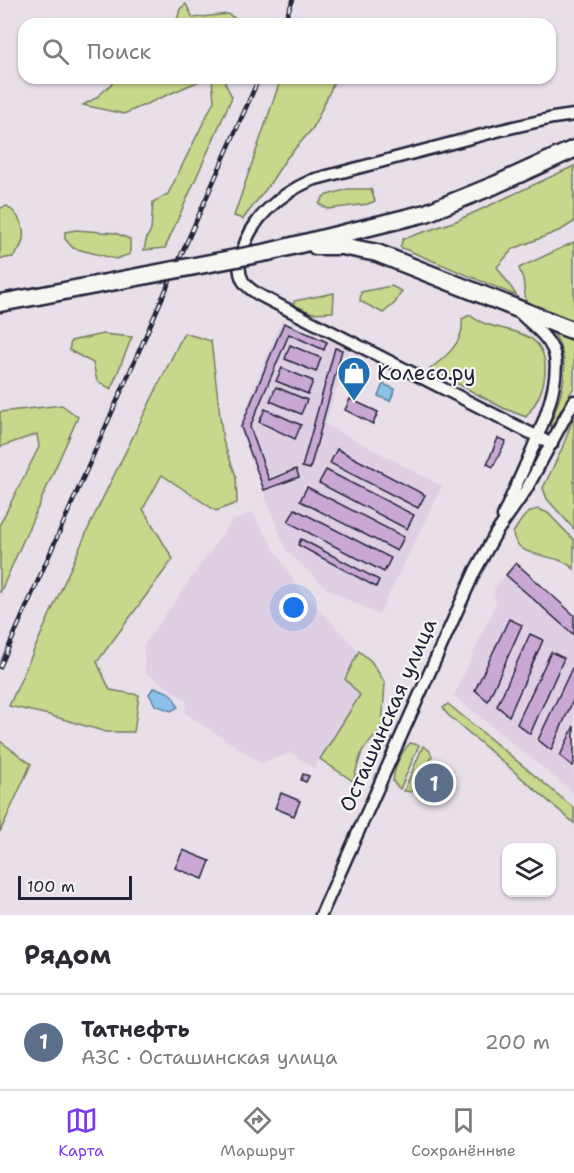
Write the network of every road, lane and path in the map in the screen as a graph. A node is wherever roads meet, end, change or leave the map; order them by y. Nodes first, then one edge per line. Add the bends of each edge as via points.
1 (574, 115) edge
2 (574, 149) edge
3 (294, 246) junction
4 (0, 303) edge
5 (514, 306) junction
6 (574, 331) edge
7 (574, 401) edge
8 (538, 436) junction
9 (552, 444) junction
10 (515, 484) junction
11 (526, 490) junction
12 (496, 533) junction
13 (321, 915) edge

1 - 8 street via 501,130 305,183 266,211 252,228 240,261 240,274 249,287 282,308
2 - 3 highway via 426,213
3 - 4 highway, bridge
3 - 5 highway via 362,249
5 - 6 highway
5 - 8 street, Осташинская улица via 549,343 556,361 554,390
7 - 9 street, Осташинская улица
8 - 9 street
8 - 10 street, Осташинская улица
9 - 11 street, Осташинская улица
10 - 11 street
10 - 12 street, Осташинская улица
11 - 12 street, Осташинская улица
12 - 13 street, Осташинская улица via 475,570

